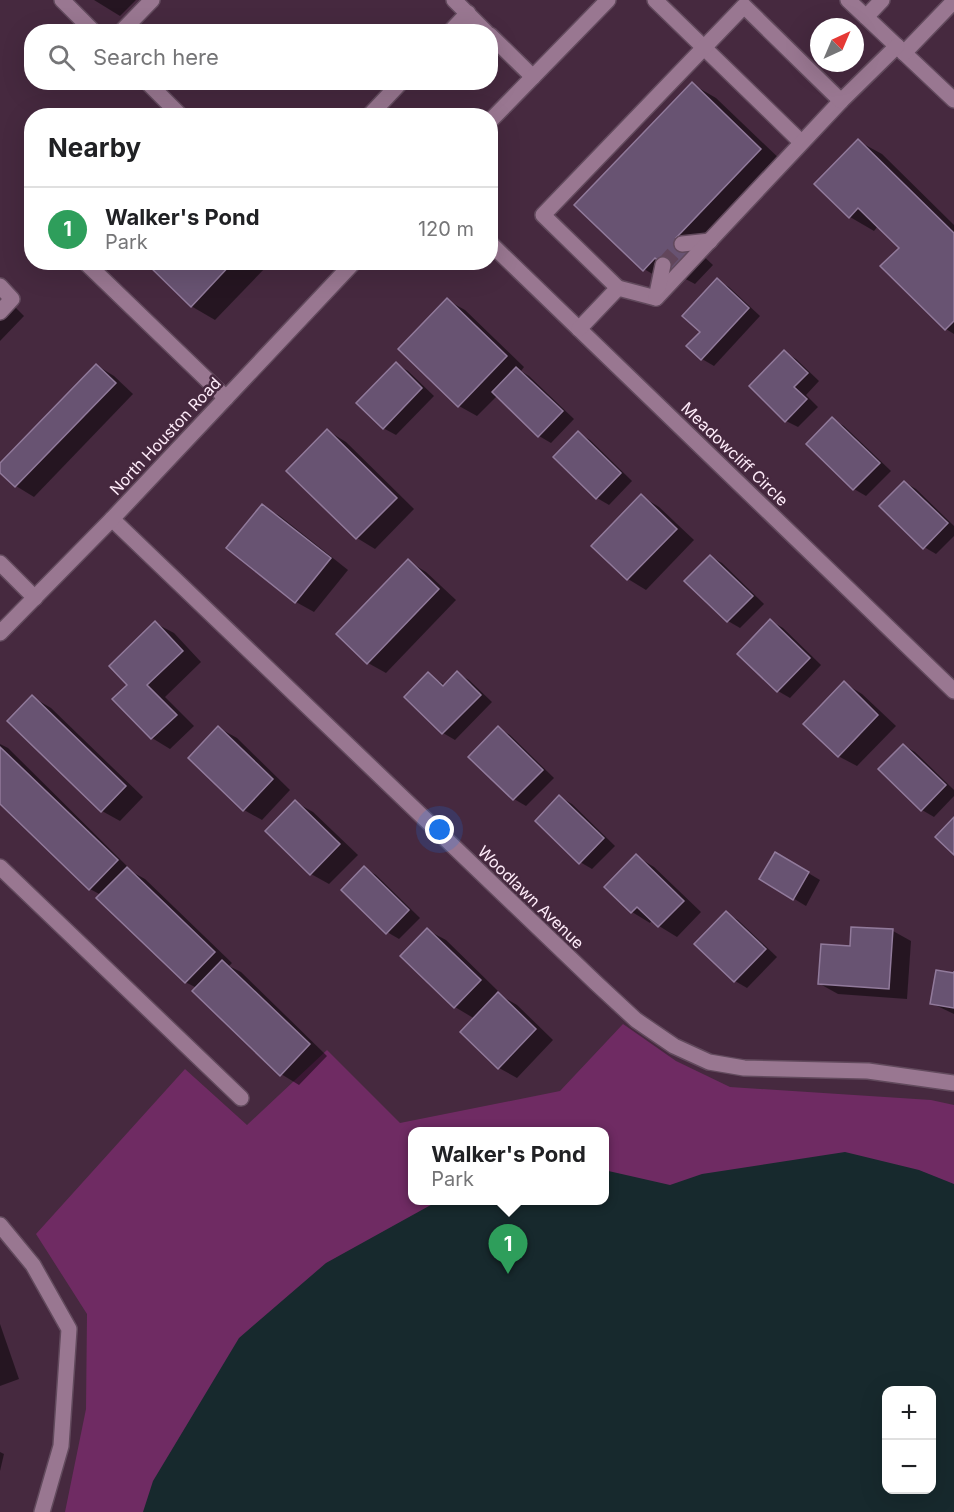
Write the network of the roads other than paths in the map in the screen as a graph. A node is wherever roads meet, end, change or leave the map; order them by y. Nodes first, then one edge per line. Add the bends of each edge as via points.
1 (62, 0) edge
2 (152, 0) edge
3 (454, 0) edge
4 (608, 0) edge
5 (655, 0) edge
6 (848, 0) edge
7 (882, 0) edge
8 (954, 1) edge
9 (468, 13) junction
10 (866, 17) junction
11 (86, 24) edge
12 (129, 24) edge
13 (458, 24) edge
14 (478, 24) edge
15 (498, 43) edge
16 (704, 48) junction
17 (900, 49) junction
18 (533, 77) junction
19 (155, 90) edge
20 (393, 90) edge
21 (954, 100) edge
22 (841, 101) junction
23 (173, 108) edge
24 (377, 108) edge
25 (498, 113) edge
26 (801, 142) junction
27 (710, 241) junction
28 (682, 244) tunnel mouth
29 (498, 251) edge
30 (663, 265) tunnel mouth
31 (93, 270) edge
32 (347, 270) edge
33 (0, 286) edge
34 (618, 288) junction
35 (656, 298) junction
36 (0, 312) edge
37 (579, 329) junction
38 (226, 398) junction
39 (112, 519) junction
40 (0, 563) edge
41 (34, 598) junction
42 (4, 622) edge
43 (954, 691) edge
44 (0, 867) edge
45 (954, 1083) edge
46 (242, 1098) dead end
47 (0, 1225) edge
48 (42, 1512) edge

1 - 11 street
2 - 12 street
3 - 9 street
4 - 18 street
5 - 16 street
6 - 10 street
7 - 10 street
8 - 17 street
9 - 13 street
9 - 14 street
10 - 17 street
15 - 18 street
16 - 22 street via 744,6
16 - 26 street
16 - 34 street via 543,215
17 - 21 street
17 - 22 street
18 - 25 street
19 - 23 street
20 - 24 street
22 - 26 street
26 - 27 street
27 - 28 street
27 - 35 street
29 - 37 street, Meadowcliff Circle
30 - 35 street
31 - 38 street
32 - 38 street, North Houston Road
33 - 36 street via 12,299
34 - 35 street
34 - 37 street
37 - 43 street, Meadowcliff Circle
38 - 39 street, North Houston Road
39 - 41 street, North Houston Road
39 - 45 street, Woodlawn Avenue via 596,983 636,1020 674,1046 709,1062 744,1068 868,1071
40 - 41 street
41 - 42 street, North Houston Road
44 - 46 street
47 - 48 street via 33,1265 69,1329 61,1446

